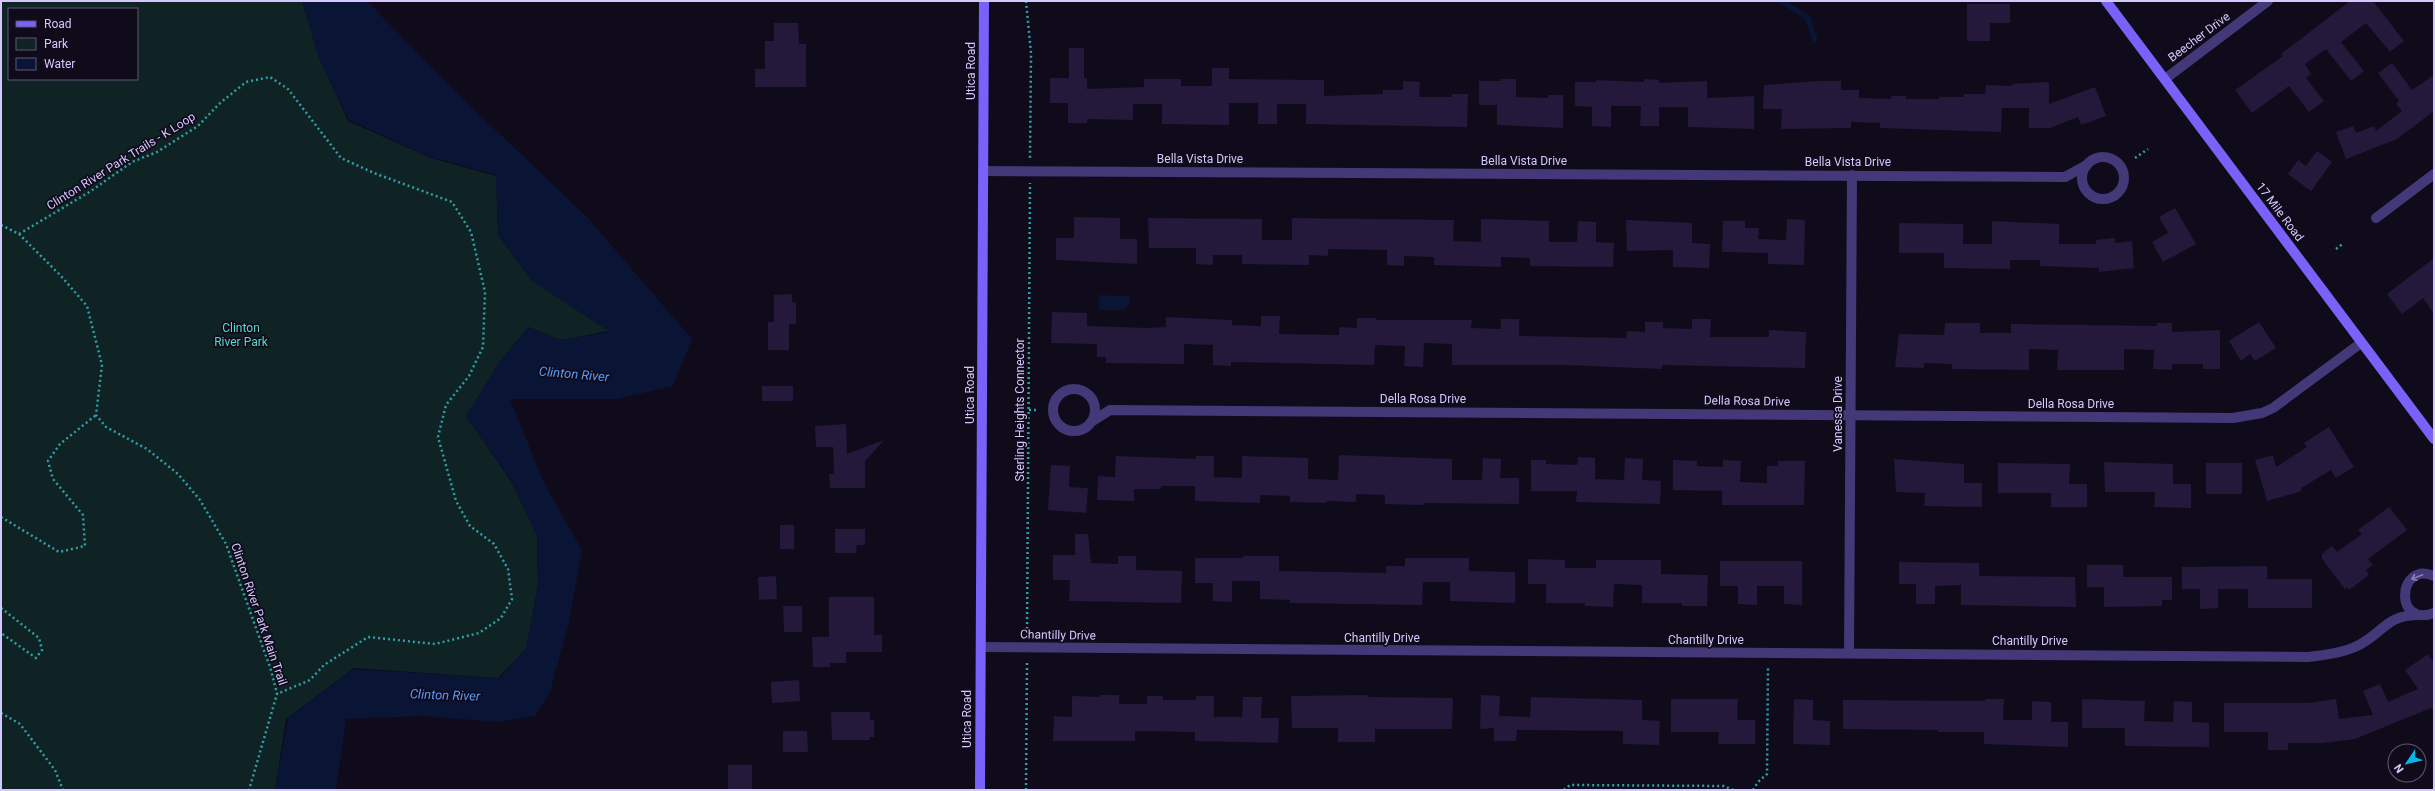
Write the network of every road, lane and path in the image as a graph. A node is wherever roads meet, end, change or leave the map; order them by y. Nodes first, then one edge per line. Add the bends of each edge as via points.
1 (984, 1) edge
2 (1026, 1) edge
3 (2106, 1) edge
4 (2268, 1) edge
5 (2165, 79) junction
6 (2148, 149) dead end
7 (1030, 157) dead end
8 (2136, 158) dead end
9 (2087, 165) junction
10 (983, 171) junction
11 (2434, 174) edge
12 (1852, 175) junction
13 (2066, 177) junction
14 (1030, 183) dead end
15 (2086, 190) junction
16 (2376, 218) dead end
17 (1, 225) edge
18 (19, 234) junction
19 (2344, 243) dead end
20 (2336, 249) dead end
21 (2361, 343) junction
22 (1091, 396) junction
23 (1029, 410) junction
24 (1036, 410) dead end
25 (1110, 410) junction
26 (96, 415) junction
27 (1851, 415) junction
28 (1091, 422) junction
29 (2434, 439) edge
30 (1, 517) edge
31 (2434, 576) edge
32 (2404, 595) junction
33 (1, 608) edge
34 (2434, 613) edge
35 (2419, 615) junction
36 (2396, 618) junction
37 (1, 633) edge
38 (1028, 636) dead end
39 (981, 647) junction
40 (1849, 653) junction
41 (1027, 660) dead end
42 (1768, 664) dead end
43 (277, 694) junction
44 (1, 713) edge
45 (63, 790) edge
46 (249, 790) edge
47 (980, 790) edge
48 (1026, 790) edge
49 (1564, 790) edge
50 (1733, 790) edge
51 (1753, 790) edge

1 - 10 street, Utica Road
2 - 7 path via 1031,53
3 - 5 street, 17 Mile Road
4 - 5 street, Beecher Drive
5 - 21 street, 17 Mile Road
6 - 8 path
9 - 13 street
9 - 15 street via 2082,177
9 - 15 street via 2098,158 2111,158 2121,167 2123,181 2111,197 2097,198
10 - 12 street, Bella Vista Drive
10 - 39 street, Utica Road
11 - 16 street
12 - 13 street, Bella Vista Drive
12 - 27 street, Vanessa Drive
13 - 15 street
14 - 23 path, Sterling Heights Connector
17 - 18 path
18 - 26 path via 87,306 102,365
18 - 43 path, Clinton River Park Trails - K Loop via 91,191 132,162 157,152 198,126 219,104 246,82 270,77 288,89 341,158 452,202 472,232 485,292 483,347 469,376 446,405 438,437 456,501 470,526 494,544 508,569 512,599 501,618 479,633 435,644 368,637 324,665 310,680
19 - 20 path
21 - 27 street, Della Rosa Drive via 2273,408 2262,413 2233,418
21 - 29 street, 17 Mile Road
22 - 25 street
22 - 28 street via 1096,409
22 - 28 street via 1085,391 1072,388 1059,395 1053,408 1056,421 1067,430 1080,430
23 - 24 path
23 - 38 path, Sterling Heights Connector
25 - 27 street, Della Rosa Drive
25 - 28 street
26 - 30 path via 60,444 48,461 53,480 83,515 85,546 59,552
26 - 43 path, Clinton River Park Main Trail via 106,427 147,449 172,469 200,500 226,544 271,670
27 - 40 street, Vanessa Drive
31 -> 32 street via 2426,574 2413,578 2408,582
32 - 35 street via 2408,607
32 - 36 street
33 - 37 path via 39,638 42,650 36,658
34 - 35 street
35 - 36 street, Chantilly Drive
36 - 40 street, Chantilly Drive via 2358,646 2333,654 2308,657
39 - 40 street, Chantilly Drive
39 - 47 street, Utica Road
41 - 48 path
42 - 51 path via 1767,774
43 - 46 path, Clinton River Park Main Trail
44 - 45 path via 20,724 55,770
49 - 50 path via 1570,786 1724,786

